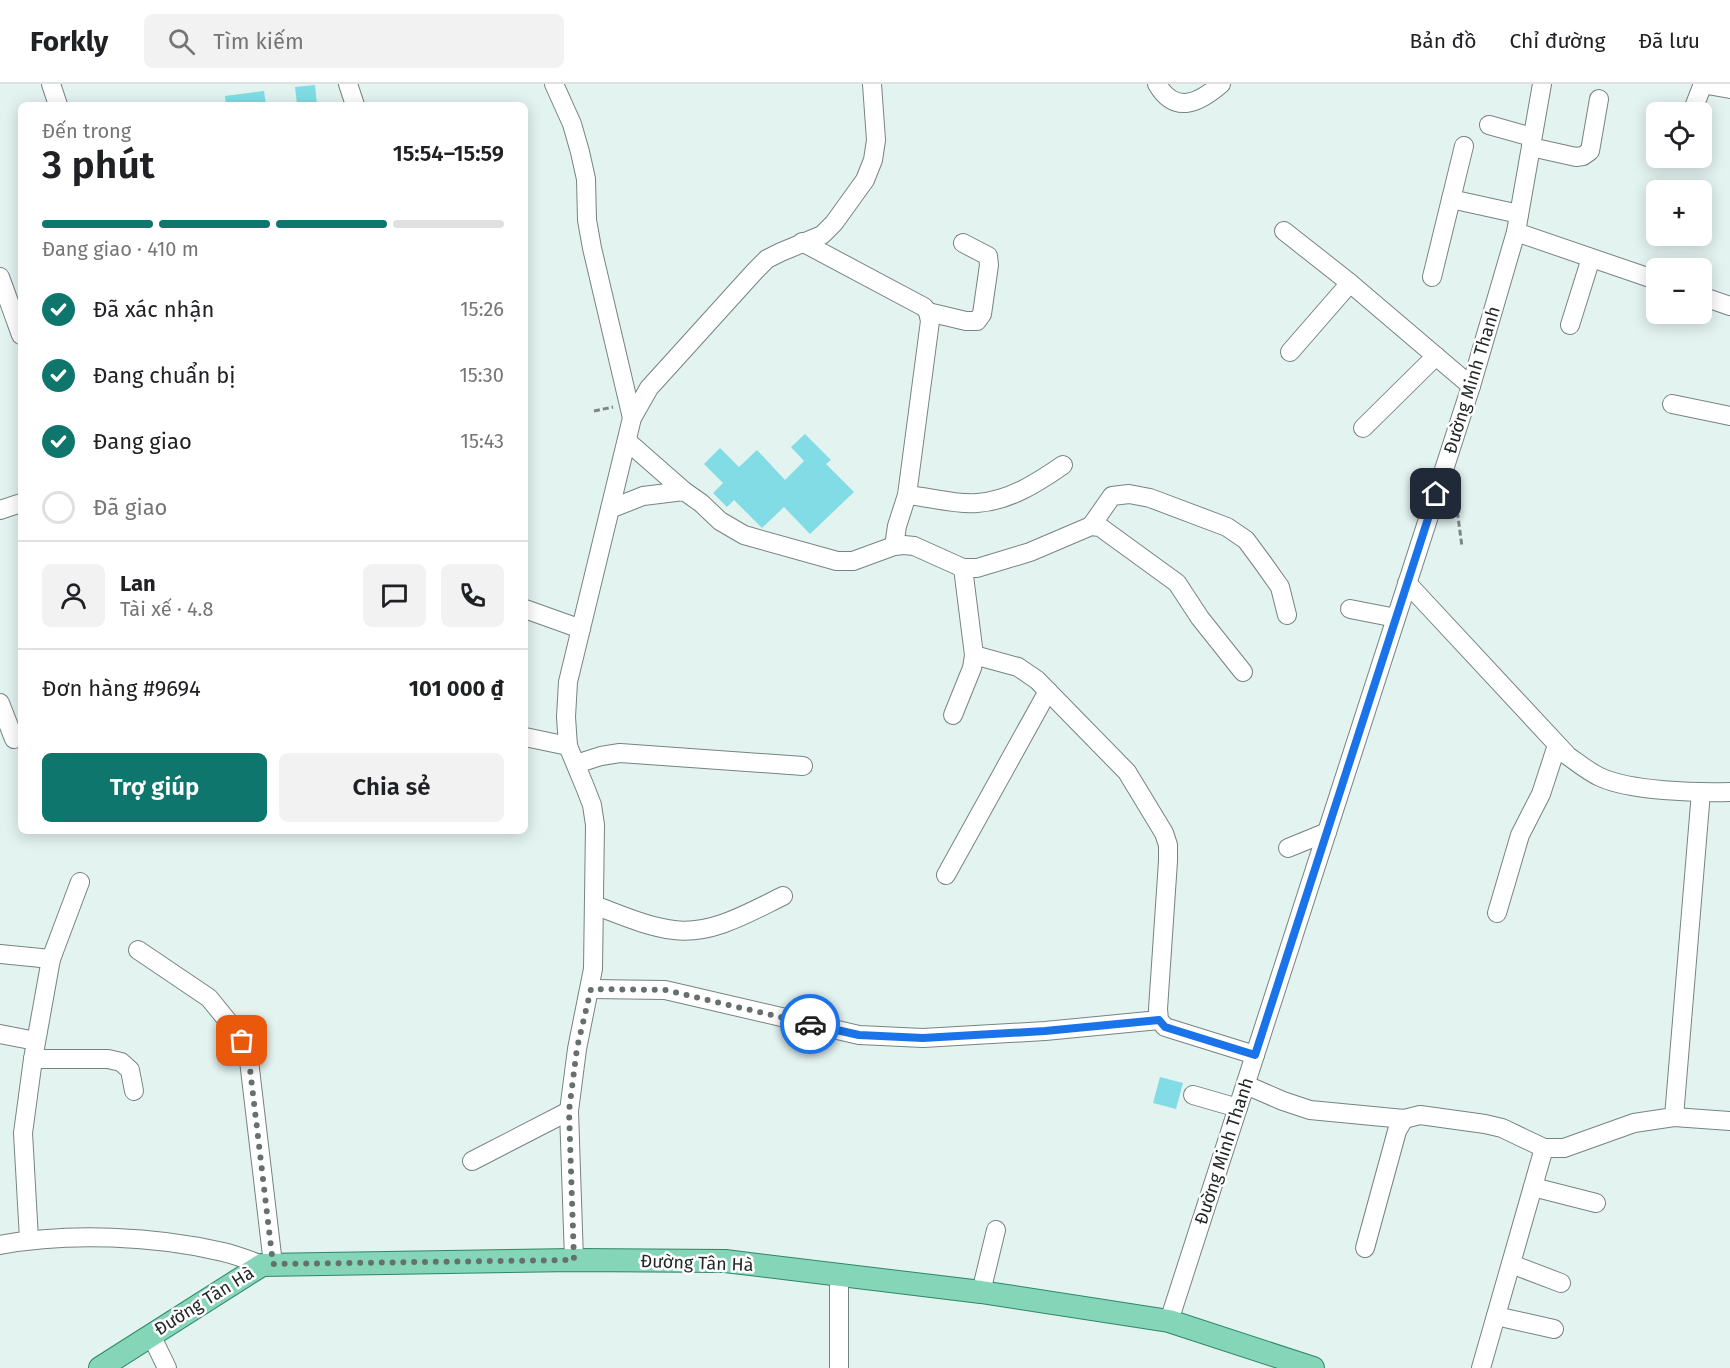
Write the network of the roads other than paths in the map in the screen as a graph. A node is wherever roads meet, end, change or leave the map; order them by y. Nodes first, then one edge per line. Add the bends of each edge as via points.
1 (51, 84) edge
2 (348, 84) edge
3 (554, 84) edge
4 (872, 84) edge
5 (1157, 84) edge
6 (1221, 84) edge
7 (1542, 84) edge
8 (1702, 84) edge
9 (1730, 89) edge
10 (1599, 99) dead end
11 (57, 102) edge
12 (355, 102) edge
13 (1696, 102) edge
14 (1489, 125) dead end
15 (1532, 142) junction
16 (1464, 146) dead end
17 (1451, 199) junction
18 (1517, 223) junction
19 (1284, 231) dead end
20 (802, 242) junction
21 (963, 243) dead end
22 (1591, 258) junction
23 (1432, 277) dead end
24 (1646, 277) edge
25 (0, 278) edge
26 (1350, 283) junction
27 (1712, 300) edge
28 (1730, 306) edge
29 (928, 312) junction
30 (1570, 325) dead end
31 (18, 327) edge
32 (1290, 352) dead end
33 (1436, 356) junction
34 (1471, 386) junction
35 (1672, 404) dead end
36 (1730, 416) edge
37 (632, 418) junction
38 (1363, 428) dead end
39 (627, 441) junction
40 (1063, 465) dead end
41 (684, 491) junction
42 (907, 495) junction
43 (18, 504) edge
44 (610, 509) junction
45 (0, 510) edge
46 (1091, 526) junction
47 (894, 546) junction
48 (963, 568) junction
49 (1407, 583) junction
50 (1350, 609) dead end
51 (528, 610) edge
52 (1287, 615) dead end
53 (1396, 618) junction
54 (581, 629) junction
55 (974, 655) junction
56 (1243, 672) dead end
57 (1048, 691) junction
58 (0, 703) edge
59 (953, 715) dead end
60 (528, 738) edge
61 (14, 739) dead end
62 (1557, 745) junction
63 (568, 746) junction
64 (576, 764) junction
65 (803, 766) dead end
66 (1701, 792) junction
67 (1730, 792) edge
68 (1327, 831) junction
69 (1288, 848) dead end
70 (946, 876) dead end
71 (80, 882) dead end
72 (783, 896) dead end
73 (594, 905) junction
74 (1497, 913) dead end
75 (138, 950) dead end
76 (0, 954) edge
77 (51, 959) junction
78 (591, 989) junction
79 (1159, 1020) junction
80 (0, 1034) edge
81 (36, 1041) junction
82 (1255, 1055) junction
83 (33, 1059) junction
84 (1246, 1084) junction
85 (134, 1090) dead end
86 (1193, 1095) dead end
87 (1238, 1108) junction
88 (569, 1111) junction
89 (1674, 1117) junction
90 (1404, 1119) junction
91 (1730, 1121) edge
92 (1544, 1148) junction
93 (472, 1161) dead end
94 (1533, 1187) junction
95 (1596, 1203) dead end
96 (996, 1230) dead end
97 (29, 1239) junction
98 (0, 1245) edge
99 (1365, 1248) dead end
100 (574, 1260) junction
101 (268, 1264) junction
102 (1511, 1264) junction
103 (839, 1275) junction
104 (1561, 1283) dead end
105 (981, 1292) junction
106 (1496, 1316) junction
107 (1170, 1321) junction
108 (1554, 1329) dead end
109 (151, 1335) junction
110 (100, 1368) edge
111 (167, 1368) edge
112 (839, 1368) edge
113 (1313, 1368) edge
114 (1481, 1368) edge

1 - 11 street
2 - 12 street
3 - 37 street via 580,152 592,248
4 - 20 street via 876,140 865,180 834,223 822,234
5 - 6 street via 1170,98 1195,103
7 - 15 street, Đường Minh Thanh
8 - 9 street
8 - 13 street
10 - 15 street via 1590,151 1583,156
14 - 15 street
15 - 18 street, Đường Minh Thanh
16 - 17 street
17 - 18 street
17 - 23 street
18 - 22 street
18 - 34 street, Đường Minh Thanh
19 - 26 street
20 - 29 street
20 - 37 street via 767,259 755,271 649,388
21 - 29 street via 988,256 982,314 977,321 966,321
22 - 24 street
22 - 30 street
25 - 31 street
26 - 32 street
26 - 33 street
27 - 28 street
29 - 42 street via 930,321
33 - 34 street
33 - 38 street
34 - 49 street, Đường Minh Thanh
35 - 36 street
37 - 39 street
39 - 41 street
39 - 44 street
40 - 42 street via 1016,493 986,502
41 - 44 street via 643,496
41 - 47 street via 744,536 837,561 853,561
42 - 47 street
43 - 45 street
44 - 54 street
46 - 48 street via 1030,552 977,568
46 - 52 street via 1112,496 1129,494 1227,527 1246,540 1263,562 1280,587
46 - 56 street via 1100,527 1177,582
47 - 48 street via 914,546
48 - 55 street
49 - 53 street, Đường Minh Thanh
49 - 62 street
50 - 53 street
51 - 54 street
53 - 68 street, Đường Minh Thanh
54 - 63 street via 568,682
55 - 57 street via 1018,667
55 - 59 street
57 - 70 street
57 - 79 street via 1127,772 1164,833 1168,845
58 - 61 street
60 - 63 street
62 - 66 street via 1599,776 1626,786
62 - 74 street via 1542,794 1520,836
63 - 64 street
64 - 65 street via 620,753
64 - 73 street via 595,825
66 - 67 street
66 - 89 street
68 - 69 street
68 - 82 street, Đường Minh Thanh
71 - 77 street
72 - 73 street via 713,927 694,930 673,930
73 - 78 street
75 - 101 street via 209,999 236,1030 248,1052
76 - 77 street
77 - 81 street
78 - 79 street via 665,990 859,1035 891,1037 1034,1032
78 - 88 street via 577,1048
79 - 82 street via 1165,1027
80 - 81 street
81 - 83 street
82 - 84 street, Đường Minh Thanh
83 - 85 street via 121,1062 130,1070
83 - 97 street via 23,1133
84 - 87 street, Đường Minh Thanh
84 - 90 street via 1310,1110
86 - 87 street
87 - 107 street, Đường Minh Thanh
88 - 93 street
88 - 100 street
89 - 91 street
89 - 92 street via 1634,1123 1564,1148
90 - 92 street via 1420,1115 1485,1124
90 - 99 street via 1397,1131
92 - 94 street
94 - 95 street
94 - 102 street
96 - 105 street
97 - 98 street
97 - 101 street via 82,1237 160,1242
100 - 101 main road, Đường Tân Hà
100 - 103 main road, Đường Tân Hà via 725,1261
101 - 109 main road, Đường Tân Hà
102 - 104 street
102 - 106 street
103 - 105 main road, Đường Tân Hà
103 - 112 street
105 - 107 main road, Đường Tân Hà
106 - 108 street
106 - 114 street
107 - 113 main road, Đường Tân Hà
109 - 110 main road, Đường Tân Hà
109 - 111 street

